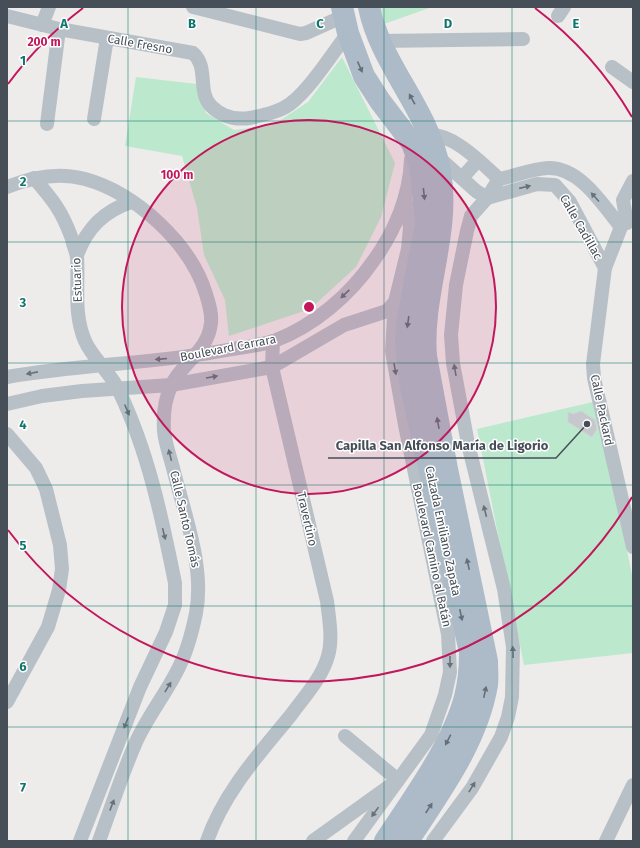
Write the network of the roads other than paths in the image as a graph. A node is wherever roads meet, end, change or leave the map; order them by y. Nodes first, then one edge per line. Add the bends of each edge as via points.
1 (49, 7) edge
2 (193, 7) edge
3 (369, 7) edge
4 (7, 16) edge
5 (345, 19) edge
6 (42, 25) junction
7 (59, 29) junction
8 (107, 38) junction
9 (523, 39) dead end
10 (379, 41) junction
11 (612, 67) dead end
12 (633, 82) edge
13 (94, 119) dead end
14 (46, 124) dead end
15 (420, 139) junction
16 (478, 160) junction
17 (422, 165) junction
18 (560, 170) junction
19 (34, 178) junction
20 (462, 178) junction
21 (499, 179) junction
22 (633, 181) edge
23 (555, 185) junction
24 (7, 188) edge
25 (405, 197) junction
26 (487, 198) junction
27 (131, 202) junction
28 (627, 223) edge
29 (77, 255) junction
30 (605, 268) junction
31 (395, 302) junction
32 (369, 316) junction
33 (392, 333) junction
34 (273, 341) junction
35 (196, 356) junction
36 (100, 365) junction
37 (272, 367) junction
38 (7, 377) edge
39 (171, 385) junction
40 (119, 389) junction
41 (7, 404) edge
42 (7, 434) edge
43 (633, 547) edge
44 (7, 702) edge
45 (345, 736) dead end
46 (398, 780) junction
47 (633, 785) edge
48 (80, 841) edge
49 (99, 841) edge
50 (207, 841) edge
51 (313, 841) edge
52 (354, 841) edge
53 (385, 841) edge
54 (408, 841) edge
55 (433, 841) edge
56 (606, 841) edge

1 - 6 street
2 - 5 street via 300,34
3 - 10 main road, Calzada Emiliano Zapata
4 - 6 street, Calle Fresno
5 - 8 street, Calle Fresno via 301,94 290,104 261,116 231,118 220,114 210,105 206,97 201,63 193,53
5 -> 15 main road, Calzada Emiliano Zapata via 364,76 380,101
6 - 7 street, Calle Fresno
7 - 8 street, Calle Fresno
7 - 14 street
8 - 13 street
9 - 10 street
15 -> 10 main road, Calzada Emiliano Zapata via 421,114
11 - 12 street
15 - 16 street via 444,136
15 - 17 main road, Calzada Emiliano Zapata
16 - 20 street
16 - 21 street
17 - 20 street
17 - 25 street, Boulevard Carrara
17 -> 53 main road, Calzada Emiliano Zapata via 426,223 407,324 407,362 470,652 470,671 458,719 445,745
54 -> 17 main road, Calzada Emiliano Zapata via 449,777 472,735 487,684 487,661 426,356 427,316 442,212 442,183
18 - 21 street, Calle Cadillac via 533,170
18 - 23 street
28 -> 18 street, Calle Cadillac via 581,181
19 - 24 street, Calle Santo Tomás
19 - 27 street, Calle Santo Tomás via 83,178 111,188
19 - 29 street, Estuario via 61,211
20 - 26 street
21 - 26 street
22 - 28 street via 623,200
26 -> 23 street, Calle Cadillac via 537,184
23 - 30 street, Calle Cadillac via 570,202
25 - 31 street, Boulevard Camino al Batán via 410,235
25 -> 34 street, Boulevard Carrara via 392,233 356,284 329,309 292,333
55 -> 26 street via 472,788 501,737 512,697 513,647 504,589 468,444 452,335 456,285 467,231 471,216
27 - 29 street via 107,212 97,221 88,231
27 - 35 street, Calle Santo Tomás via 178,242 204,287 211,322 206,340
28 - 30 street, Calle Packard
29 - 36 street, Estuario via 76,296 80,326 85,342
30 - 43 street, Calle Packard via 594,349 594,378
31 - 32 street, Boulevard Carrara via 386,311
31 - 33 street, Boulevard Camino al Batán
32 - 33 street
32 - 37 street, Boulevard Carrara via 344,324
33 -> 46 street, Boulevard Camino al Batán via 392,351 405,425 450,652 450,672 445,695 431,736
34 - 35 street, Boulevard Carrara
34 - 37 street, Travertino
35 -> 36 street, Boulevard Carrara
35 - 39 street, Calle Santo Tomás
36 -> 38 street, Boulevard Carrara
36 - 40 street, Calle Santo Tomás
39 -> 37 street, Boulevard Carrara
37 - 50 street, Travertino via 327,601 331,631 328,655 308,693 230,790
39 - 40 street, Boulevard Carrara
49 -> 39 street, Calle Santo Tomás via 136,741 177,671 196,612 199,589 197,566 165,435 163,408
40 - 41 street, Boulevard Carrara via 42,396
40 -> 48 street, Calle Santo Tomás via 141,443 153,488 175,583 175,605
42 - 44 street via 36,468 46,489 60,545 62,569 59,590 48,627
45 - 46 street
46 - 51 street
46 -> 52 street, Boulevard Camino al Batán
47 - 56 street

